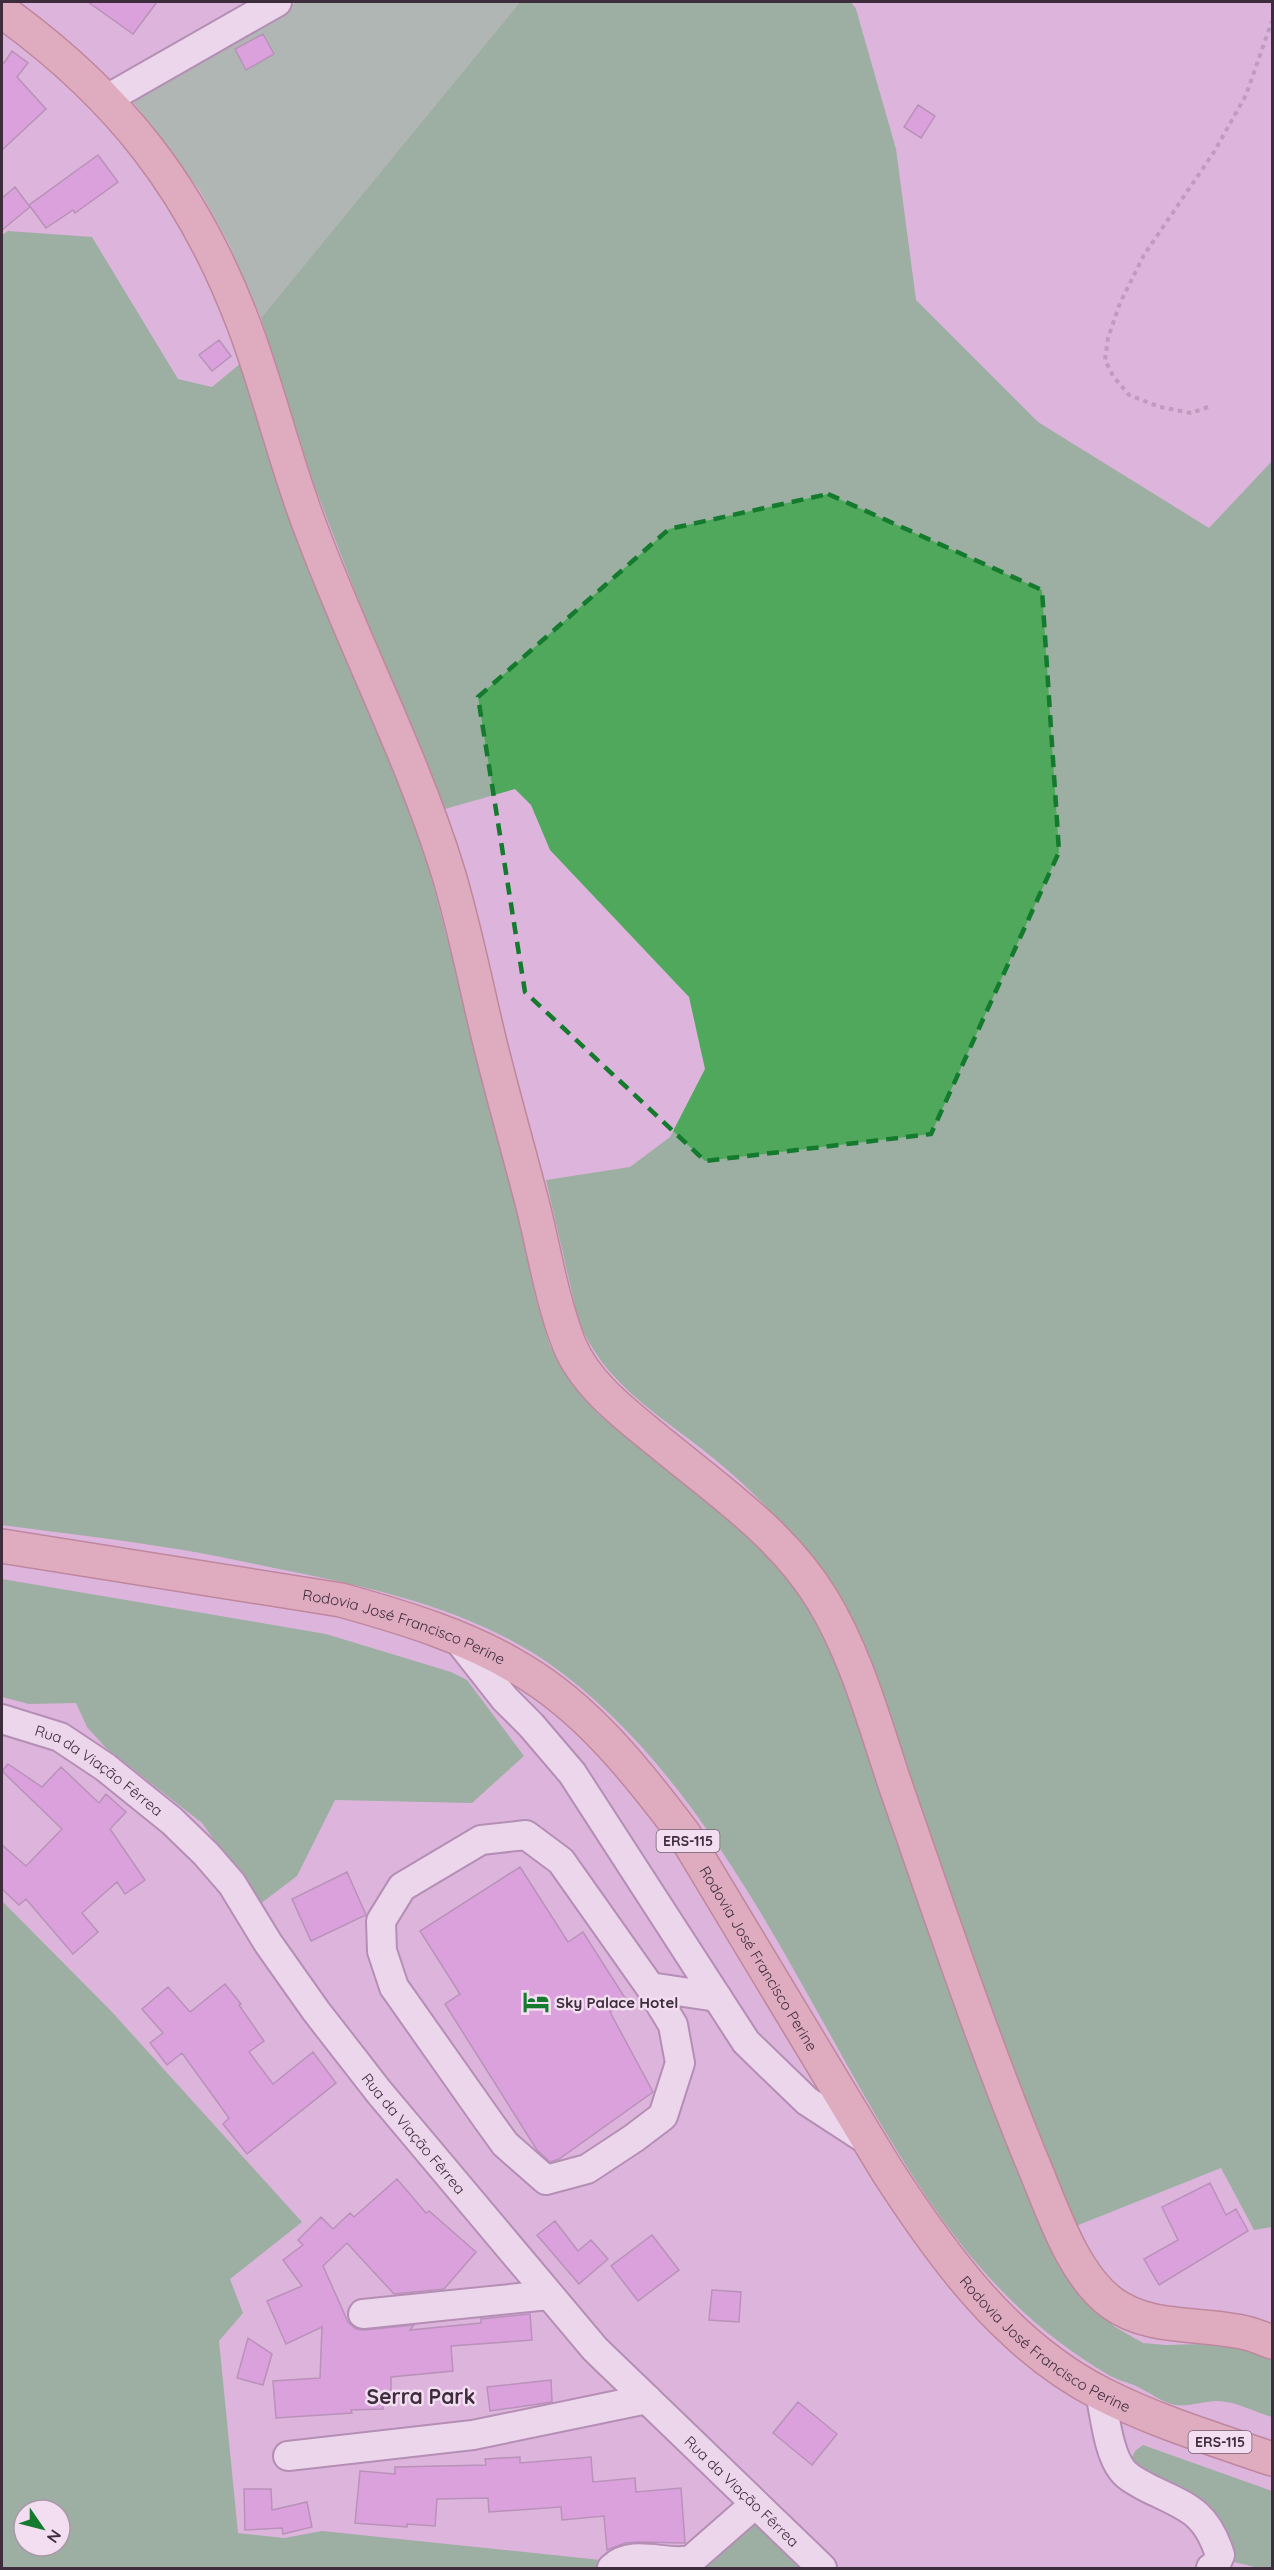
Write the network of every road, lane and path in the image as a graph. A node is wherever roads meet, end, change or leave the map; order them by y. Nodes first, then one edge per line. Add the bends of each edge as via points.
1 (277, 2) edge
2 (2, 11) edge
3 (1272, 21) edge
4 (106, 99) junction
5 (1208, 406) dead end
6 (2, 1545) edge
7 (457, 1638) junction
8 (2, 1719) edge
9 (650, 1988) junction
10 (717, 1997) junction
11 (870, 2142) junction
12 (549, 2295) junction
13 (363, 2314) dead end
14 (1272, 2342) edge
15 (1100, 2393) junction
16 (647, 2399) junction
17 (1270, 2452) edge
18 (288, 2456) dead end
19 (755, 2504) junction
20 (612, 2568) edge
21 (822, 2568) edge
22 (1211, 2568) edge

1 - 4 street
2 - 4 main road
3 - 5 path via 1246,95 1214,152 1144,255 1119,303 1108,338 1106,360 1129,395 1191,413
4 - 14 main road via 166,171 221,269 245,327 305,513 449,874 555,1307 573,1355 603,1394 747,1513 790,1556 822,1598 857,1676 997,2076 1055,2216 1093,2287 1118,2308 1150,2320 1243,2332
6 - 7 main road, Rodovia José Francisco Perine / ERS-115 via 341,1600
7 - 10 street via 505,1700 572,1773
7 - 11 main road, Rodovia José Francisco Perine / ERS-115 via 521,1669 561,1699 647,1785 684,1834
8 - 12 street, Rua da Viação Fêrrea via 60,1737 105,1767 206,1854 232,1884 316,2011 379,2092
9 - 9 street via 673,2025 680,2063 663,2116 587,2169 546,2180 505,2144 394,1988 382,1951 381,1921 402,1887 432,1868 482,1840 526,1835 561,1862
9 - 10 street
10 - 11 street via 746,2042 807,2101
11 - 15 main road, Rodovia José Francisco Perine / ERS-115 via 921,2222 984,2302 1063,2371
12 - 13 street
12 - 16 street, Rua da Viação Fêrrea via 595,2349
15 - 17 main road, Rodovia José Francisco Perine / ERS-115 via 1175,2427 1226,2424
15 - 22 street via 1115,2459 1136,2482 1188,2507 1206,2522 1220,2555
16 - 18 street via 473,2435
16 - 19 street, Rua da Viação Fêrrea
19 - 20 street via 691,2560 641,2558 620,2562
19 - 21 street, Rua da Viação Fêrrea

